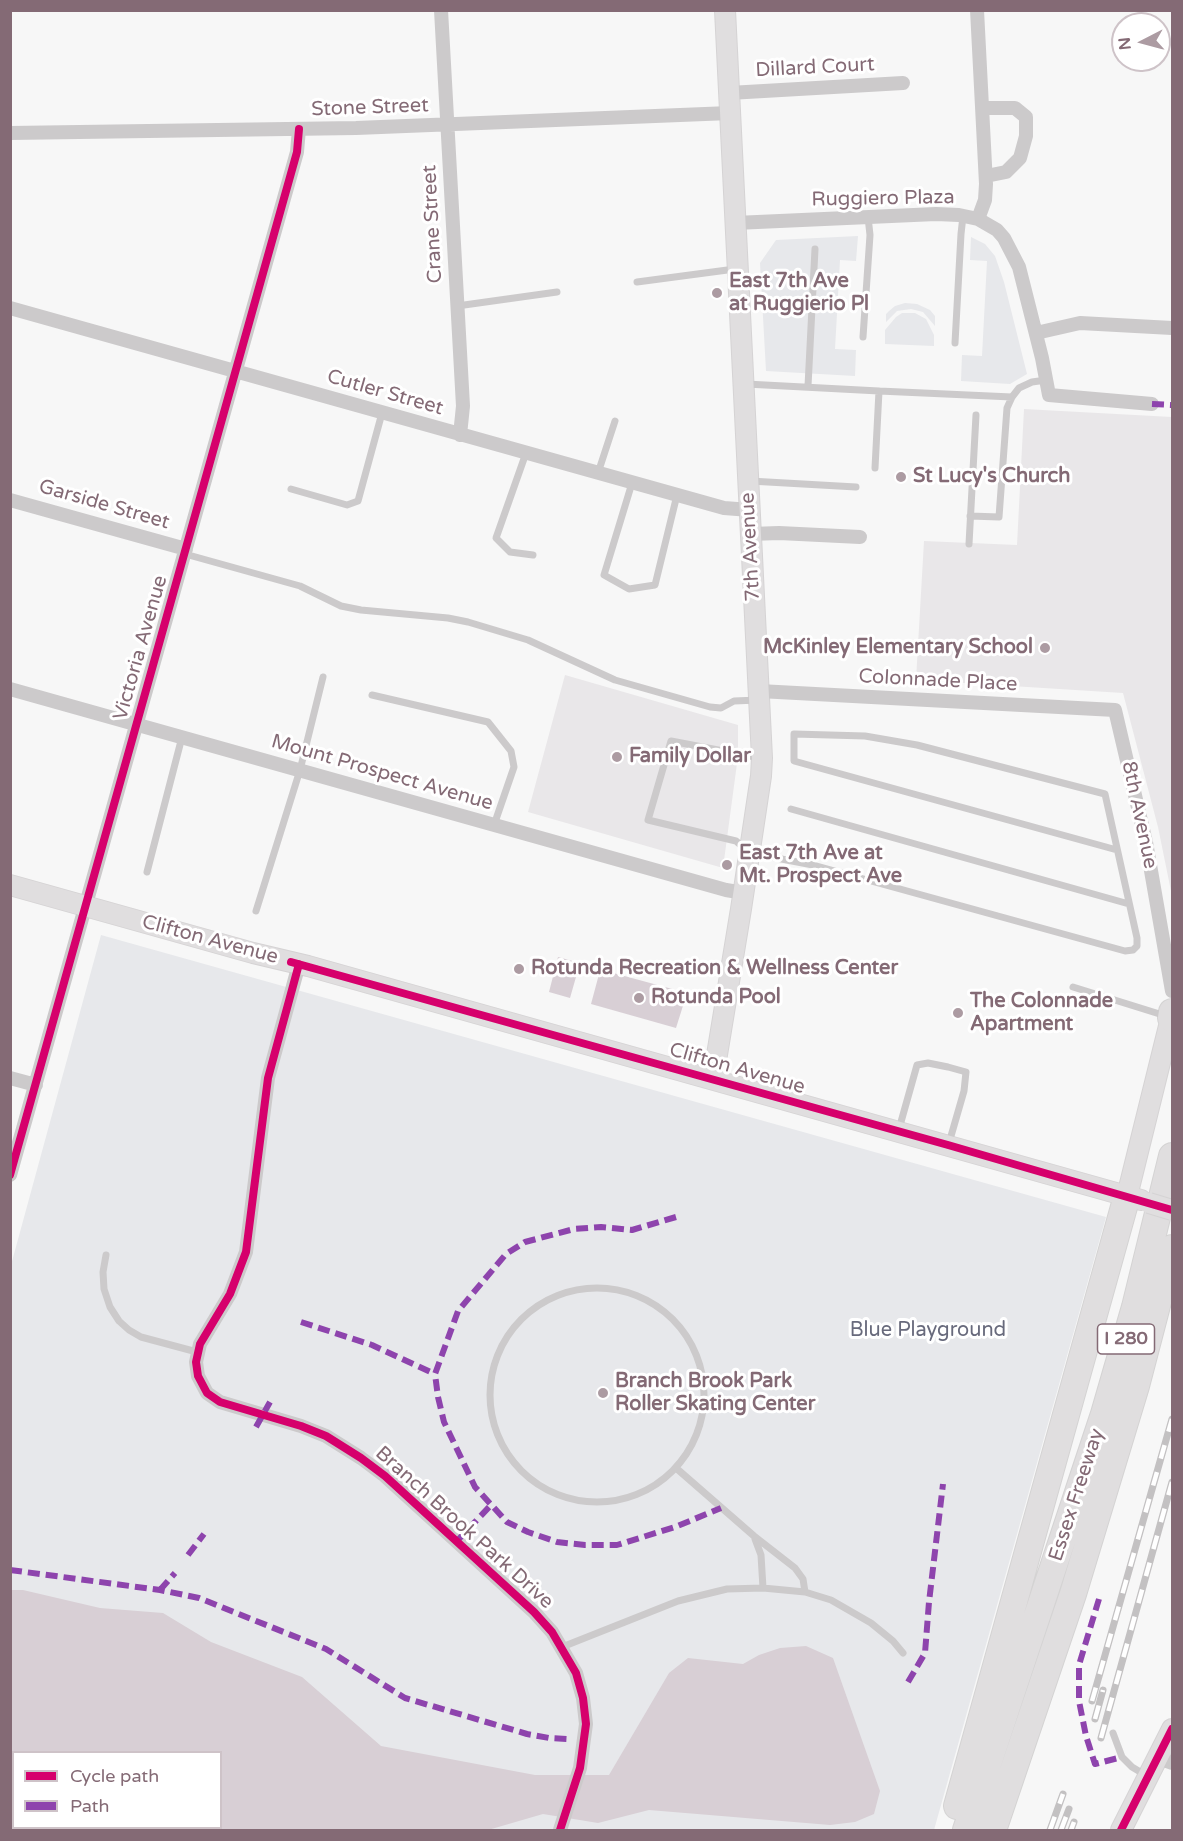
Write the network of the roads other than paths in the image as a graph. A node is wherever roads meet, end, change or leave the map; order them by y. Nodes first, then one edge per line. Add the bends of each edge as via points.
1 (441, 10) edge
2 (725, 10) edge
3 (977, 10) edge
4 (903, 83) dead end
5 (729, 93) junction
6 (982, 108) junction
7 (730, 113) junction
8 (447, 125) junction
9 (299, 129) junction
10 (10, 133) edge
11 (986, 176) junction
12 (963, 216) junction
13 (868, 218) junction
14 (978, 219) junction
15 (735, 223) junction
16 (815, 249) dead end
17 (738, 269) junction
18 (637, 282) dead end
19 (557, 292) dead end
20 (458, 306) junction
21 (10, 308) edge
22 (1173, 328) edge
23 (1036, 333) junction
24 (863, 337) dead end
25 (955, 343) dead end
26 (236, 371) junction
27 (1046, 380) junction
28 (743, 384) junction
29 (808, 386) junction
30 (879, 391) junction
31 (1012, 397) junction
32 (1152, 404) dead end
33 (382, 413) junction
34 (976, 415) dead end
35 (615, 421) dead end
36 (460, 435) junction
37 (526, 453) junction
38 (875, 468) dead end
39 (598, 473) junction
40 (748, 482) junction
41 (632, 483) junction
42 (856, 487) dead end
43 (291, 489) dead end
44 (677, 495) junction
45 (10, 500) edge
46 (750, 510) junction
47 (970, 516) junction
48 (751, 534) junction
49 (860, 537) dead end
50 (969, 544) dead end
51 (185, 551) junction
52 (533, 555) dead end
53 (323, 677) dead end
54 (10, 689) edge
55 (372, 695) dead end
56 (759, 696) junction
57 (1115, 710) joint
58 (137, 724) junction
59 (182, 737) junction
60 (762, 758) junction
61 (300, 770) junction
62 (791, 809) dead end
63 (494, 825) junction
64 (1117, 850) junction
65 (750, 853) junction
66 (147, 872) dead end
67 (10, 885) edge
68 (744, 893) junction
69 (1129, 904) junction
70 (86, 906) junction
71 (256, 911) dead end
72 (298, 963) junction
73 (1073, 987) dead end
74 (1173, 991) edge
75 (1172, 1015) edge
76 (1173, 1070) edge
77 (10, 1078) edge
78 (713, 1079) junction
79 (36, 1085) junction
80 (1153, 1091) junction
81 (898, 1131) junction
82 (948, 1145) junction
83 (1173, 1156) edge
84 (10, 1175) edge
85 (1138, 1200) junction
86 (1173, 1210) edge
87 (1173, 1248) edge
88 (106, 1255) dead end
89 (197, 1352) junction
90 (676, 1468) junction
91 (754, 1536) junction
92 (763, 1588) junction
93 (805, 1592) junction
94 (562, 1647) junction
95 (903, 1653) dead end
96 (1173, 1729) edge
97 (1113, 1733) dead end
98 (1165, 1761) edge
99 (1148, 1776) junction
100 (560, 1830) edge
101 (950, 1830) edge
102 (966, 1830) edge
103 (993, 1830) edge
104 (1121, 1830) edge

1 - 8 street, Crane Street
2 - 5 main road, 7th Avenue
3 - 6 street
4 - 5 street, Dillard Court
5 - 7 main road, 7th Avenue
6 - 11 street
6 - 11 street via 1015,108 1026,117 1020,158 1006,172
7 - 8 street, Stone Street
7 - 15 main road, 7th Avenue
8 - 9 street, Stone Street
8 - 20 street, Crane Street
9 - 10 street, Stone Street
9 - 26 street, Victoria Avenue via 297,152
11 - 14 street via 985,200
12 - 13 street, Ruggiero Plaza
12 - 14 street, Ruggiero Plaza
12 - 25 lane
13 - 15 street, Ruggiero Plaza
13 - 24 lane
14 - 23 street, Ruggiero Plaza via 997,230 1014,256
15 - 17 main road, 7th Avenue
16 - 29 lane
17 - 18 lane
17 - 28 main road, 7th Avenue
19 - 20 lane
20 - 36 street, Crane Street via 463,406
21 - 26 street, Cutler Street
22 - 23 street via 1080,323
23 - 27 street, Ruggiero Plaza
26 - 33 street, Cutler Street
26 - 51 street, Victoria Avenue
27 - 31 lane via 1026,384
27 - 32 street, Ruggiero Plaza via 1048,395
28 - 29 lane
28 - 40 main road, 7th Avenue
29 - 30 lane
30 - 31 lane
30 - 38 lane
31 - 47 lane via 1005,417 999,517
33 - 36 street, Cutler Street
33 - 43 lane via 358,501 347,505
34 - 47 lane
35 - 39 lane
36 - 37 street, Cutler Street
37 - 39 street, Cutler Street
37 - 52 lane via 496,538 510,552
39 - 41 street, Cutler Street
40 - 42 lane
40 - 46 main road, 7th Avenue
41 - 44 street, Cutler Street
41 - 44 lane via 604,575 629,589 655,585
44 - 46 street, Cutler Street via 733,511
45 - 51 street, Garside Street
46 - 48 main road, 7th Avenue
47 - 50 lane
48 - 49 street
48 - 56 main road, 7th Avenue
51 - 56 lane via 300,586 341,606 468,622 528,640 610,678 710,708
51 - 58 street, Victoria Avenue
53 - 61 lane
54 - 58 street, Mount Prospect Avenue
55 - 63 lane via 488,722 511,751 514,767
56 - 57 street, Colonnade Place
56 - 60 main road, 7th Avenue
57 - 74 street, 8th Avenue via 1148,853
58 - 59 street, Mount Prospect Avenue
58 - 70 street, Victoria Avenue
59 - 61 street, Mount Prospect Avenue
59 - 66 lane
60 - 65 main road, 7th Avenue
60 - 65 lane via 671,741 648,820 736,841
61 - 63 street, Mount Prospect Avenue
61 - 71 lane
62 - 69 lane
63 - 68 street, Mount Prospect Avenue
64 - 64 lane via 1106,795 917,745 865,736 795,735 794,761
64 - 69 lane
65 - 68 main road, 7th Avenue
65 - 69 lane via 813,864 1125,951 1137,946
67 - 70 main road, Clifton Avenue
68 - 78 main road, 7th Avenue
70 - 72 main road, Clifton Avenue
70 - 79 street, Victoria Avenue
72 - 78 main road, Clifton Avenue
72 - 89 street via 268,1078 246,1252 235,1284
73 - 75 lane
75 - 80 main road
76 - 80 main road
77 - 79 street
78 - 81 main road, Clifton Avenue
79 - 84 street, Victoria Avenue
80 - 85 main road
81 - 82 main road, Clifton Avenue
81 - 82 lane via 917,1065 928,1063 966,1072
82 - 85 main road, Clifton Avenue
83 - 102 highway, Essex Freeway / I 280 via 1104,1414
85 - 86 main road, Clifton Avenue, bridge
85 - 101 highway
87 - 103 highway, Essex Freeway / I 280 via 1073,1594
88 - 89 lane via 104,1289 119,1321 141,1337
89 - 94 street, Branch Brook Park Drive via 198,1376 213,1398 307,1428 361,1458 534,1612
90 - 90 lane via 695,1440 704,1395 695,1352 669,1316 634,1294 595,1288 558,1295 526,1315 513,1329 496,1361 491,1398 498,1436 521,1470 557,1494 601,1503 646,1491
90 - 91 lane
91 - 92 lane via 761,1555
91 - 93 lane via 800,1573
92 - 93 lane
92 - 94 lane via 727,1589 678,1601
93 - 95 lane via 857,1614
94 - 100 street, Branch Brook Park Drive via 576,1673 586,1724 583,1756
96 - 98 main road
97 - 99 lane via 1122,1757
98 - 99 main road
99 - 104 main road

